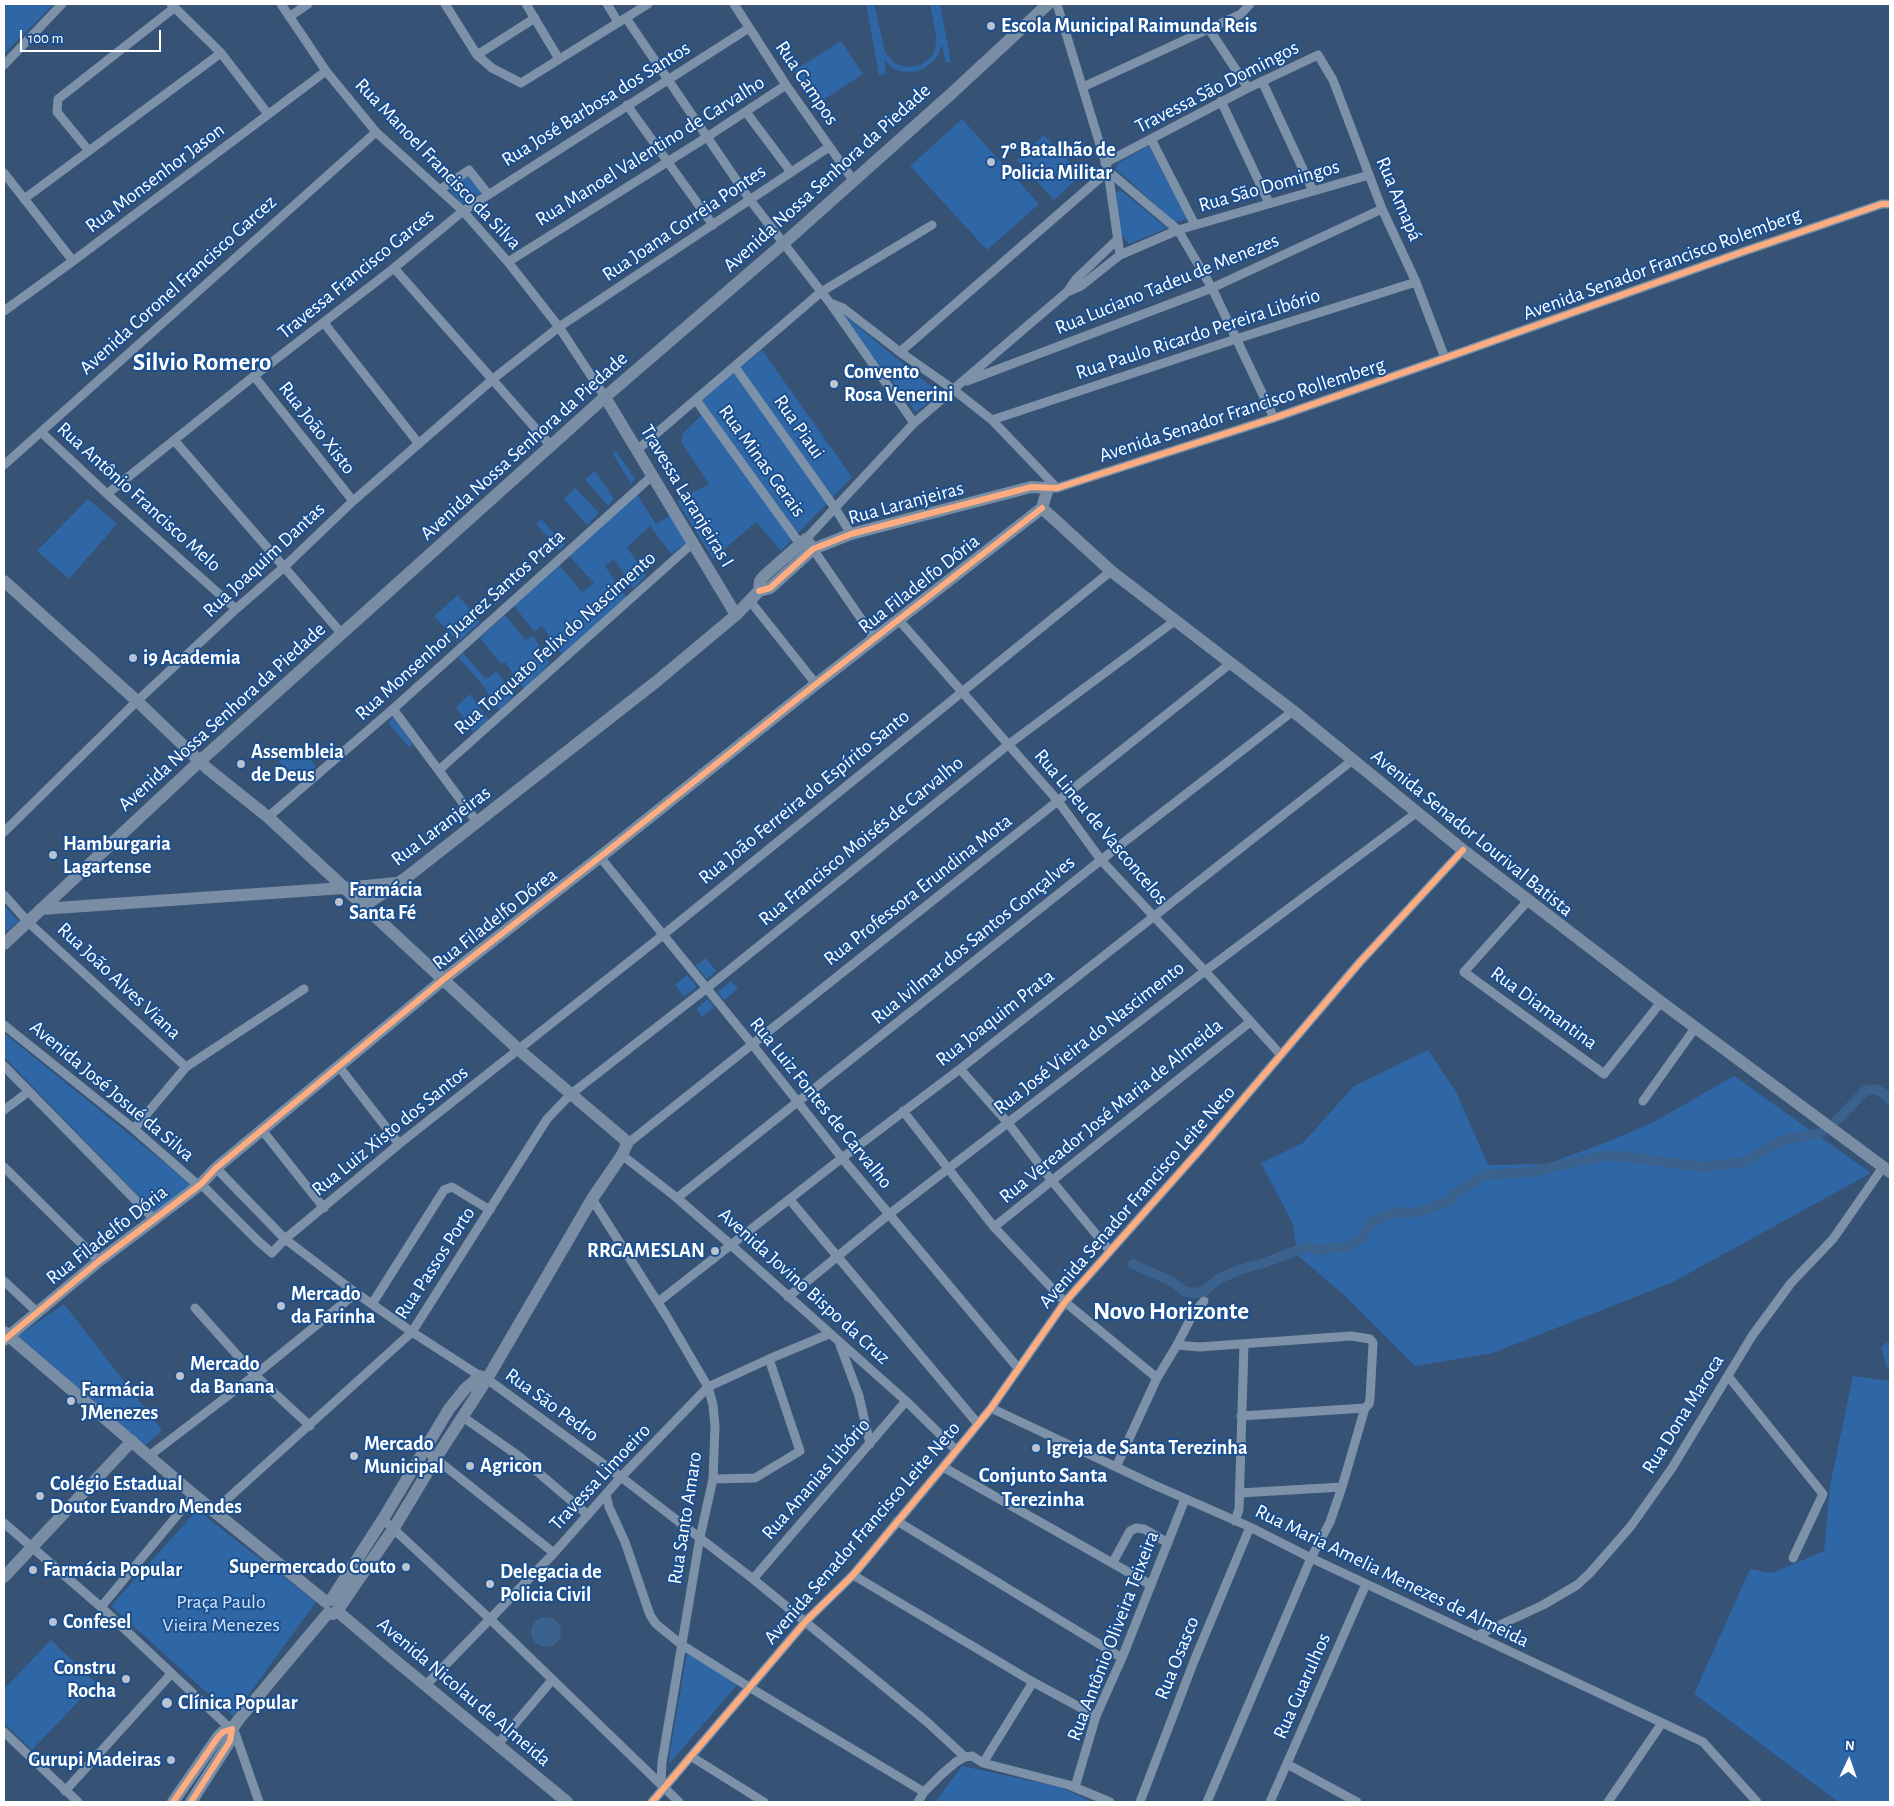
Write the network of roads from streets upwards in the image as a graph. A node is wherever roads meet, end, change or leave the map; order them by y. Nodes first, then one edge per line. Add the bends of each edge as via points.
1 (62, 4) edge
2 (280, 4) edge
3 (308, 4) edge
4 (445, 4) edge
5 (526, 4) edge
6 (607, 4) edge
7 (648, 4) edge
8 (734, 4) edge
9 (1048, 4) edge
10 (1057, 4) edge
11 (1250, 4) edge
12 (172, 6) edge
13 (289, 16) junction
14 (535, 18) junction
15 (622, 20) junction
16 (749, 28) junction
17 (1210, 29) junction
18 (221, 53) junction
19 (477, 55) junction
20 (1318, 55) joint
21 (559, 59) junction
22 (4, 65) edge
23 (326, 72) junction
24 (668, 79) junction
25 (1262, 81) junction
26 (786, 85) junction
27 (1083, 87) junction
28 (1248, 88) junction
29 (1221, 101) junction
30 (627, 106) junction
31 (746, 112) junction
32 (268, 114) junction
33 (376, 132) junction
34 (707, 137) junction
35 (1151, 139) junction
36 (829, 148) junction
37 (89, 151) junction
38 (667, 162) junction
39 (1106, 167) junction
40 (791, 172) junction
41 (4, 173) edge
42 (1369, 175) junction
43 (853, 180) junction
44 (440, 189) junction
45 (1313, 191) junction
46 (488, 194) junction
47 (24, 199) junction
48 (750, 200) junction
49 (1269, 203) junction
50 (1890, 204) edge
51 (1382, 210) junction
52 (463, 211) junction
53 (713, 225) junction
54 (932, 225) dead end
55 (1195, 225) junction
56 (1178, 230) junction
57 (1118, 240) junction
58 (784, 243) junction
59 (1120, 255) junction
60 (73, 261) junction
61 (508, 262) junction
62 (394, 268) junction
63 (1416, 282) junction
64 (1212, 288) junction
65 (822, 292) junction
66 (1067, 292) junction
67 (830, 303) junction
68 (4, 311) edge
69 (324, 323) junction
70 (559, 327) junction
71 (1236, 339) junction
72 (900, 352) junction
73 (1445, 358) junction
74 (735, 367) junction
75 (254, 376) junction
76 (493, 379) junction
77 (962, 383) junction
78 (954, 390) junction
79 (605, 397) junction
80 (696, 400) junction
81 (1274, 418) junction
82 (992, 420) junction
83 (914, 423) junction
84 (41, 432) junction
85 (174, 440) junction
86 (419, 444) junction
87 (551, 446) junction
88 (637, 450) junction
89 (4, 465) edge
90 (652, 476) junction
91 (1053, 488) junction
92 (107, 494) junction
93 (353, 501) junction
94 (836, 508) junction
95 (1042, 508) junction
96 (851, 534) junction
97 (803, 541) junction
98 (694, 542) junction
99 (813, 549) junction
100 (284, 568) junction
101 (1111, 571) junction
102 (4, 581) edge
103 (759, 591) junction
104 (750, 601) junction
105 (236, 609) junction
106 (736, 615) junction
107 (898, 619) junction
108 (1176, 620) junction
109 (342, 634) junction
110 (875, 640) junction
111 (1231, 663) junction
112 (816, 684) junction
113 (963, 692) junction
114 (137, 701) junction
115 (393, 709) junction
116 (1293, 711) junction
117 (1009, 744) junction
118 (1354, 759) junction
119 (200, 761) junction
120 (439, 770) junction
121 (1058, 801) junction
122 (1416, 813) junction
123 (268, 818) junction
124 (477, 822) junction
125 (4, 832) edge
126 (1464, 850) junction
127 (600, 857) junction
128 (1101, 860) junction
129 (399, 882) junction
130 (344, 888) junction
131 (4, 895) edge
132 (1525, 904) dead end
133 (364, 906) junction
134 (41, 909) junction
135 (1153, 916) junction
136 (28, 922) junction
137 (663, 935) junction
138 (4, 944) edge
139 (1206, 971) junction
140 (444, 979) junction
141 (707, 988) junction
142 (304, 989) dead end
143 (1661, 1002) junction
144 (1250, 1022) junction
145 (4, 1025) edge
146 (1695, 1028) junction
147 (752, 1044) junction
148 (518, 1049) junction
149 (1280, 1054) junction
150 (4, 1066) edge
151 (186, 1067) junction
152 (340, 1068) junction
153 (960, 1068) junction
154 (28, 1092) junction
155 (572, 1094) junction
156 (1642, 1101) dead end
157 (798, 1102) junction
158 (4, 1110) edge
159 (903, 1111) junction
160 (1008, 1123) junction
161 (134, 1129) junction
162 (262, 1130) junction
163 (399, 1144) junction
164 (625, 1150) junction
165 (842, 1158) junction
166 (4, 1167) edge
167 (216, 1168) junction
168 (1887, 1169) edge
169 (948, 1170) junction
170 (1052, 1181) junction
171 (199, 1184) junction
172 (677, 1198) junction
173 (592, 1199) junction
174 (790, 1200) junction
175 (324, 1208) junction
176 (490, 1210) junction
177 (888, 1215) junction
178 (154, 1219) junction
179 (994, 1227) junction
180 (285, 1239) junction
181 (731, 1245) junction
182 (1110, 1251) junction
183 (838, 1257) junction
184 (99, 1261) junction
185 (4, 1281) edge
186 (356, 1293) junction
187 (788, 1297) junction
188 (658, 1302) junction
189 (1065, 1302) junction
190 (1204, 1302) dead end
191 (372, 1304) junction
192 (195, 1308) dead end
193 (37, 1312) junction
194 (412, 1332) junction
195 (829, 1334) junction
196 (5, 1336) edge
197 (840, 1342) junction
198 (1244, 1344) junction
199 (1177, 1345) junction
200 (769, 1359) junction
201 (1018, 1368) junction
202 (255, 1375) junction
203 (1728, 1376) junction
204 (484, 1378) junction
205 (1157, 1378) junction
206 (708, 1387) junction
207 (471, 1392) junction
208 (906, 1401) junction
209 (1367, 1406) junction
210 (992, 1408) junction
211 (1241, 1416) junction
212 (463, 1417) junction
213 (978, 1424) junction
214 (310, 1426) junction
215 (132, 1441) junction
216 (870, 1444) junction
217 (423, 1450) junction
218 (956, 1450) junction
219 (149, 1456) junction
220 (436, 1458) junction
221 (943, 1467) junction
222 (1116, 1467) junction
223 (621, 1477) junction
224 (713, 1479) junction
225 (1342, 1487) junction
226 (1239, 1493) junction
227 (606, 1495) junction
228 (194, 1496) junction
229 (1185, 1499) junction
230 (214, 1511) junction
231 (588, 1515) junction
232 (383, 1519) junction
233 (897, 1521) junction
234 (1235, 1521) junction
235 (4, 1523) edge
236 (1250, 1527) junction
237 (394, 1528) junction
238 (700, 1537) junction
239 (1168, 1543) junction
240 (30, 1547) junction
241 (554, 1553) junction
242 (1311, 1558) junction
243 (1793, 1558) dead end
244 (1113, 1562) junction
245 (853, 1574) junction
246 (4, 1577) edge
247 (754, 1580) junction
248 (1366, 1584) junction
249 (1151, 1585) junction
250 (101, 1607) junction
251 (332, 1607) junction
252 (490, 1619) junction
253 (806, 1621) junction
254 (1476, 1636) junction
255 (682, 1645) junction
256 (1122, 1658) junction
257 (171, 1674) junction
258 (552, 1680) junction
259 (1033, 1682) junction
260 (426, 1685) junction
261 (749, 1687) junction
262 (1096, 1716) junction
263 (1662, 1723) junction
264 (232, 1729) junction
265 (4, 1732) edge
266 (498, 1744) junction
267 (692, 1757) junction
268 (965, 1757) junction
269 (983, 1763) junction
270 (1287, 1764) junction
271 (663, 1785) junction
272 (1076, 1787) junction
273 (65, 1791) junction
274 (924, 1792) junction
275 (78, 1802) edge
276 (173, 1802) edge
277 (191, 1802) edge
278 (259, 1802) edge
279 (568, 1802) edge
280 (652, 1802) edge
281 (679, 1802) edge
282 (764, 1802) edge
283 (918, 1802) edge
284 (1110, 1802) edge
285 (1140, 1802) edge
286 (1206, 1802) edge
287 (1270, 1802) edge
288 (1357, 1802) edge
289 (1608, 1802) edge
290 (1758, 1802) edge

1 - 22 street
2 - 13 street, Rua Manoel Francisco da Silva
3 - 13 street
4 - 19 street
5 - 14 street
6 - 15 street
7 - 15 street
8 - 16 street, Rua Campos
9 - 43 street, Avenida Nossa Senhora da Piedade
10 - 27 street
11 - 17 street via 1241,14
12 - 18 street
12 - 37 street via 58,99 57,112
13 - 23 street, Rua Manoel Francisco da Silva
14 - 19 street
14 - 21 street
15 - 21 street
15 - 24 street
16 - 24 street, Rua José Barbosa dos Santos
16 - 26 street, Rua Campos
17 - 27 street
17 - 28 street
18 - 32 street
18 - 37 street
19 - 21 street via 492,68 521,83
20 - 25 street, Travessa São Domingos
20 - 42 street, Rua Amapá via 1333,80
23 - 32 street, Rua Monsenhor Jason
23 - 33 street, Rua Manoel Francisco da Silva
24 - 30 street, Rua José Barbosa dos Santos
24 - 34 street
25 - 28 street, Travessa São Domingos
25 - 45 street
26 - 31 street, Rua Manoel Valentino de Carvalho
26 - 36 street, Rua Campos
27 - 39 street
28 - 29 street, Travessa São Domingos
29 - 35 street, Travessa São Domingos
29 - 49 street
30 - 38 street
30 - 46 street, Rua José Barbosa dos Santos
31 - 34 street, Rua Manoel Valentino de Carvalho
31 - 40 street
32 - 60 street, Rua Monsenhor Jason
33 - 44 street, Rua Manoel Francisco da Silva
33 - 84 street, Avenida Coronel Francisco Garcez
34 - 38 street, Rua Manoel Valentino de Carvalho
34 - 48 street
35 - 39 street, Travessa São Domingos
35 - 55 street
36 - 40 street, Rua Joana Correia Pontes
36 - 43 street, Rua Campos
37 - 47 street
38 - 53 street
38 - 61 street, Rua Manoel Valentino de Carvalho
39 - 56 street
39 - 57 street
39 - 72 street, Travessa São Domingos
40 - 48 street, Rua Joana Correia Pontes
41 - 47 street
42 - 45 street, Rua São Domingos
42 - 51 street, Rua Amapá
43 - 58 street, Avenida Nossa Senhora da Piedade
44 - 46 street via 469,170
44 - 52 street, Rua Manoel Francisco da Silva
45 - 49 street, Rua São Domingos
46 - 52 street, Rua José Barbosa dos Santos
47 - 60 street
48 - 53 street, Rua Joana Correia Pontes
48 - 58 street
49 - 55 street, Rua São Domingos
50 - 73 street, Avenida Senador Francisco Rolemberg via 1745,251
51 - 63 street, Rua Amapá
51 - 64 street, Rua Luciano Tadeu de Menezes
52 - 61 street, Rua Manoel Francisco da Silva
52 - 62 street, Travessa Francisco Garces
53 - 70 street, Rua Joana Correia Pontes
54 - 65 street
55 - 56 street, Rua São Domingos
56 - 59 street, Rua São Domingos
56 - 64 street
57 - 59 street
57 - 66 street via 1076,279
58 - 65 street
58 - 79 street, Avenida Nossa Senhora da Piedade
59 - 66 street, Rua São Domingos via 1081,286
60 - 68 street, Rua Monsenhor Jason
61 - 70 street, Rua Manoel Francisco da Silva
62 - 69 street, Travessa Francisco Garces
62 - 76 street
63 - 71 street, Rua Paulo Ricardo Pereira Libório
63 - 73 street, Rua Amapá
64 - 71 street
64 - 77 street, Rua Luciano Tadeu de Menezes
65 - 67 street
65 - 74 street
66 - 77 street
67 - 72 street via 843,308
67 - 83 street
69 - 75 street, Travessa Francisco Garces
69 - 86 street
70 - 76 street, Rua Joaquim Dantas
70 - 79 street, Rua Manoel Francisco da Silva
71 - 81 street
71 - 82 street, Rua Paulo Ricardo Pereira Libório
72 - 78 street
73 - 81 street, Avenida Senador Francisco Rollemberg
74 - 80 street
74 - 94 street, Rua Piaui
75 - 85 street, Travessa Francisco Garces
75 - 93 street, Rua João Xisto
76 - 86 street, Rua Joaquim Dantas
76 - 87 street
77 - 78 street
78 - 82 street
78 - 83 street
79 - 87 street, Avenida Nossa Senhora da Piedade
79 - 88 street, Travessa Laranjeiras I
80 - 88 street
80 - 97 street, Rua Minas Gerais
81 - 91 street, Avenida Senador Francisco Rollemberg
82 - 91 street via 1035,463
83 - 94 street
84 - 89 street, Avenida Coronel Francisco Garcez
84 - 92 street, Rua Antônio Francisco Melo
85 - 92 street, Travessa Francisco Garces
85 - 100 street
86 - 93 street, Rua Joaquim Dantas
87 - 109 street, Avenida Nossa Senhora da Piedade
88 - 90 street, Travessa Laranjeiras I
90 - 98 street, Travessa Laranjeiras I
90 - 115 street, Rua Monsenhor Juarez Santos Prata
91 - 95 street
91 - 96 street, Rua Laranjeiras via 1031,487
92 - 105 street, Rua Antônio Francisco Melo
93 - 100 street, Rua Joaquim Dantas
94 - 96 street, Rua Piaui
94 - 97 street
95 - 101 street, Avenida Senador Lourival Batista
95 - 107 street, Rua Filadelfo Dória
96 - 99 street, Rua Laranjeiras
97 - 99 street
97 - 103 street, Rua Laranjeiras via 764,576
98 - 106 street, Travessa Laranjeiras I
98 - 120 street, Rua Torquato Felix do Nascimento
99 - 103 street, Rua Laranjeiras via 770,588
99 - 110 street
100 - 105 street, Rua Joaquim Dantas
100 - 109 street
101 - 108 street, Avenida Senador Lourival Batista
101 - 113 street, Rua João Ferreira do Espírito Santo
102 - 114 street, Avenida Jovino Bispo da Cruz
103 - 104 street, Rua Laranjeiras
104 - 106 street, Rua Laranjeiras
104 - 112 street
105 - 114 street, Rua Joaquim Dantas
106 - 124 street, Rua Laranjeiras
107 - 110 street, Rua Filadelfo Dória
107 - 113 street, Rua Lineu de Vasconcelos
108 - 111 street, Avenida Senador Lourival Batista
108 - 117 street, Rua Francisco Moisés de Carvalho
109 - 119 street, Avenida Nossa Senhora da Piedade
110 - 112 street, Rua Filadelfo Dória
111 - 116 street, Avenida Senador Lourival Batista
111 - 121 street, Rua Professora Erundina Mota
112 - 127 street, Rua Filadelfo Dórea
113 - 117 street, Rua Lineu de Vasconcelos
113 - 137 street, Rua João Ferreira do Espírito Santo
114 - 119 street, Avenida Jovino Bispo da Cruz
114 - 125 street, Rua Joaquim Dantas
115 - 120 street
115 - 123 street, Rua Monsenhor Juarez Santos Prata
116 - 118 street, Avenida Senador Lourival Batista
116 - 128 street, Rua Ivilmar dos Santos Gonçalves
117 - 121 street, Rua Lineu de Vasconcelos
117 - 141 street, Rua Francisco Moisés de Carvalho
118 - 122 street, Avenida Senador Lourival Batista
118 - 135 street, Rua Joaquim Prata
119 - 123 street, Avenida Jovino Bispo da Cruz
119 - 134 street, Avenida Nossa Senhora da Piedade
120 - 124 street
121 - 128 street, Rua Lineu de Vasconcelos
121 - 147 street, Rua Professora Erundina Mota
122 - 126 street, Avenida Senador Lourival Batista
122 - 139 street, Rua José Vieira do Nascimento
123 - 130 street, Avenida Jovino Bispo da Cruz
124 - 129 street, Rua Laranjeiras
126 - 143 street, Avenida Senador Lourival Batista
126 - 149 street, Avenida Senador Francisco Leite Neto
127 - 137 street, Rua Luiz Fontes de Carvalho
127 - 140 street, Rua Filadelfo Dórea
128 - 135 street, Rua Lineu de Vasconcelos
128 - 157 street, Rua Ivilmar dos Santos Gonçalves
129 - 130 street, Rua Laranjeiras
129 - 133 street
130 - 133 street, Avenida Jovino Bispo da Cruz
130 - 134 street, Rua Laranjeiras
131 - 136 street, Rua João Alves Viana
132 - 143 street, Rua Diamantina via 1464,972 1604,1074
133 - 140 street, Avenida Jovino Bispo da Cruz
134 - 136 street, Avenida Nossa Senhora da Piedade
135 - 139 street, Rua Lineu de Vasconcelos
135 - 153 street, Rua Joaquim Prata
136 - 138 street, Avenida Nossa Senhora da Piedade
136 - 151 street, Rua João Alves Viana
137 - 141 street, Rua Luiz Fontes de Carvalho
137 - 148 street, Rua João Ferreira do Espírito Santo
139 - 144 street, Rua Lineu de Vasconcelos
139 - 160 street, Rua José Vieira do Nascimento
140 - 148 street, Avenida Jovino Bispo da Cruz
140 - 152 street, Rua Filadelfo Dórea
141 - 147 street, Rua Luiz Fontes de Carvalho
141 - 155 street, Rua Francisco Moisés de Carvalho
142 - 151 street
143 - 146 street, Avenida Senador Lourival Batista
144 - 149 street, Rua Lineu de Vasconcelos
144 - 170 street, Rua Vereador José Maria de Almeida
145 - 161 street, Avenida José Josué da Silva
146 - 156 street
146 - 168 street, Avenida Senador Lourival Batista
147 - 157 street, Rua Luiz Fontes de Carvalho
147 - 164 street, Rua Professora Erundina Mota
148 - 155 street, Avenida Jovino Bispo da Cruz
148 - 163 street, Rua Luiz Xisto dos Santos
149 - 182 street, Avenida Senador Francisco Leite Neto
150 - 154 street
151 - 161 street
152 - 162 street, Rua Filadelfo Dórea
152 - 163 street
153 - 159 street, Rua Joaquim Prata
153 - 160 street
154 - 158 street
154 - 178 street
155 - 164 street, Avenida Jovino Bispo da Cruz via 624,1139
155 - 176 street, Rua Passos Porto via 547,1119
157 - 165 street, Rua Luiz Fontes de Carvalho
157 - 172 street, Rua Ivilmar dos Santos Gonçalves
159 - 165 street, Rua Joaquim Prata
159 - 169 street
160 - 169 street, Rua José Vieira do Nascimento
160 - 170 street
161 - 171 street, Avenida José Josué da Silva
162 - 167 street, Rua Filadelfo Dórea
162 - 175 street
163 - 175 street, Rua Luiz Xisto dos Santos
164 - 172 street, Avenida Jovino Bispo da Cruz
164 - 173 street
165 - 174 street, Rua Joaquim Prata
165 - 177 street, Rua Luiz Fontes de Carvalho
166 - 184 street
167 - 171 street, Rua Filadelfo Dórea
167 - 180 street, Rua São Pedro
168 - 203 street, Rua Dona Maroca via 1833,1239 1791,1283 1752,1336
169 - 177 street, Rua José Vieira do Nascimento
169 - 179 street
170 - 179 street, Rua Vereador José Maria de Almeida
170 - 182 street
171 - 178 street, Rua Filadelfo Dória
171 - 180 street, Avenida José Josué da Silva via 272,1253
172 - 181 street, Avenida Jovino Bispo da Cruz
173 - 188 street, Rua Santo Amaro
173 - 204 street
174 - 181 street, Rua Joaquim Prata
174 - 183 street
175 - 180 street, Rua Luiz Xisto dos Santos
176 - 191 street via 452,1187 444,1190
176 - 194 street, Rua Passos Porto
177 - 183 street, Rua José Vieira do Nascimento
177 - 201 street, Rua Luiz Fontes de Carvalho
178 - 184 street, Rua Filadelfo Dória
179 - 189 street
180 - 186 street, Rua São Pedro
181 - 187 street, Avenida Jovino Bispo da Cruz
181 - 188 street, Rua Joaquim Prata
182 - 189 street, Avenida Senador Francisco Leite Neto
183 - 187 street, Rua José Vieira do Nascimento
183 - 213 street
184 - 193 street, Rua Filadelfo Dória
185 - 193 street
186 - 191 street, Rua São Pedro
186 - 202 street
187 - 195 street, Avenida Jovino Bispo da Cruz
188 - 206 street, Rua Santo Amaro
189 - 201 street, Avenida Senador Francisco Leite Neto
189 - 205 street
190 - 199 street via 1193,1314
191 - 194 street, Rua São Pedro
192 - 202 street
193 - 196 street, Rua Filadelfo Dória
194 - 204 street, Rua São Pedro
194 - 214 street, Rua Passos Porto
195 - 197 street, Avenida Jovino Bispo da Cruz
195 - 200 street, Travessa Limoeiro
196 - 215 street
197 - 208 street, Avenida Jovino Bispo da Cruz
197 - 216 street via 859,1396
198 - 199 street
198 - 209 street via 1351,1336 1370,1339 1374,1349
198 - 211 street
199 - 205 street
200 - 206 street, Travessa Limoeiro
200 - 224 street via 800,1451 755,1478
201 - 210 street, Avenida Senador Francisco Leite Neto
202 - 214 street
202 - 219 street
203 - 243 street via 1823,1494
203 - 254 street, Rua Dona Maroca via 1672,1468 1631,1526 1590,1573 1543,1605
204 - 207 street
204 - 223 street, Rua São Pedro
205 - 222 street
206 - 223 street, Travessa Limoeiro
206 - 224 street, Rua Santo Amaro via 715,1426
207 - 212 street
207 - 217 street via 449,1409
208 - 216 street, Rua Ananias Libório
208 - 218 street, Avenida Jovino Bispo da Cruz
209 - 211 street
209 - 225 street
210 - 213 street, Avenida Senador Francisco Leite Neto
210 - 222 street, Rua Maria Amelia Menezes de Almeida
211 - 226 street
212 - 220 street
212 - 231 street via 520,1457
213 - 218 street, Avenida Senador Francisco Leite Neto
214 - 230 street, Rua Passos Porto
215 - 219 street
215 - 240 street
216 - 247 street, Rua Ananias Libório
217 - 220 street
217 - 232 street
218 - 221 street, Avenida Senador Francisco Leite Neto
219 - 228 street
220 - 237 street
220 - 241 street
221 - 233 street, Avenida Senador Francisco Leite Neto
221 - 244 street
222 - 229 street, Rua Maria Amelia Menezes de Almeida
223 - 227 street, Travessa Limoeiro
223 - 238 street, Rua São Pedro
224 - 238 street, Rua Santo Amaro
225 - 226 street
225 - 242 street via 1330,1522
226 - 234 street
227 - 231 street, Travessa Limoeiro
227 - 255 street via 626,1542 650,1615
228 - 230 street
228 - 250 street
229 - 234 street, Rua Maria Amelia Menezes de Almeida
229 - 239 street, Rua Antônio Oliveira Teixeira
230 - 251 street
231 - 241 street, Travessa Limoeiro
232 - 237 street
232 - 251 street
233 - 245 street, Avenida Senador Francisco Leite Neto
233 - 256 street
234 - 236 street, Rua Maria Amelia Menezes de Almeida
235 - 240 street
236 - 242 street, Rua Maria Amelia Menezes de Almeida
236 - 285 street, Rua Osasco
237 - 251 street
237 - 252 street
238 - 247 street, Rua São Pedro
238 - 255 street, Rua Santo Amaro
239 - 244 street via 1136,1528 1130,1531
239 - 249 street, Rua Antônio Oliveira Teixeira
240 - 246 street
240 - 250 street
241 - 252 street, Travessa Limoeiro
242 - 248 street, Rua Maria Amelia Menezes de Almeida
242 - 286 street
244 - 249 street
245 - 253 street, Avenida Senador Francisco Leite Neto
245 - 259 street
247 - 253 street, Rua São Pedro
248 - 254 street, Rua Maria Amelia Menezes de Almeida
248 - 270 street, Rua Guarulhos
249 - 256 street, Rua Antônio Oliveira Teixeira
250 - 257 street
251 - 260 street, Avenida Nicolau de Almeida
251 - 264 street
252 - 258 street
252 - 260 street, Travessa Limoeiro
253 - 261 street, Avenida Senador Francisco Leite Neto
253 - 268 street, Rua São Pedro
254 - 263 street, Rua Maria Amelia Menezes de Almeida
255 - 261 street
255 - 271 street, Rua Santo Amaro via 662,1762
256 - 262 street, Rua Antônio Oliveira Teixeira
257 - 264 street
257 - 273 street
258 - 266 street
258 - 271 street
259 - 262 street
259 - 269 street
260 - 266 street, Avenida Nicolau de Almeida
261 - 267 street, Avenida Senador Francisco Leite Neto
261 - 274 street
262 - 272 street, Rua Antônio Oliveira Teixeira
263 - 289 street
263 - 290 street, Rua Maria Amelia Menezes de Almeida via 1703,1742
264 - 276 street via 218,1737
264 - 277 street via 230,1741
264 - 278 street
265 - 273 street
266 - 279 street, Avenida Nicolau de Almeida
267 - 271 street, Avenida Senador Francisco Leite Neto
267 - 282 street
268 - 269 street via 972,1756
268 - 274 street
269 - 272 street
270 - 287 street, Rua Guarulhos
270 - 288 street
271 - 280 street, Avenida Senador Francisco Leite Neto
271 - 281 street
272 - 284 street
273 - 275 street
274 - 283 street

